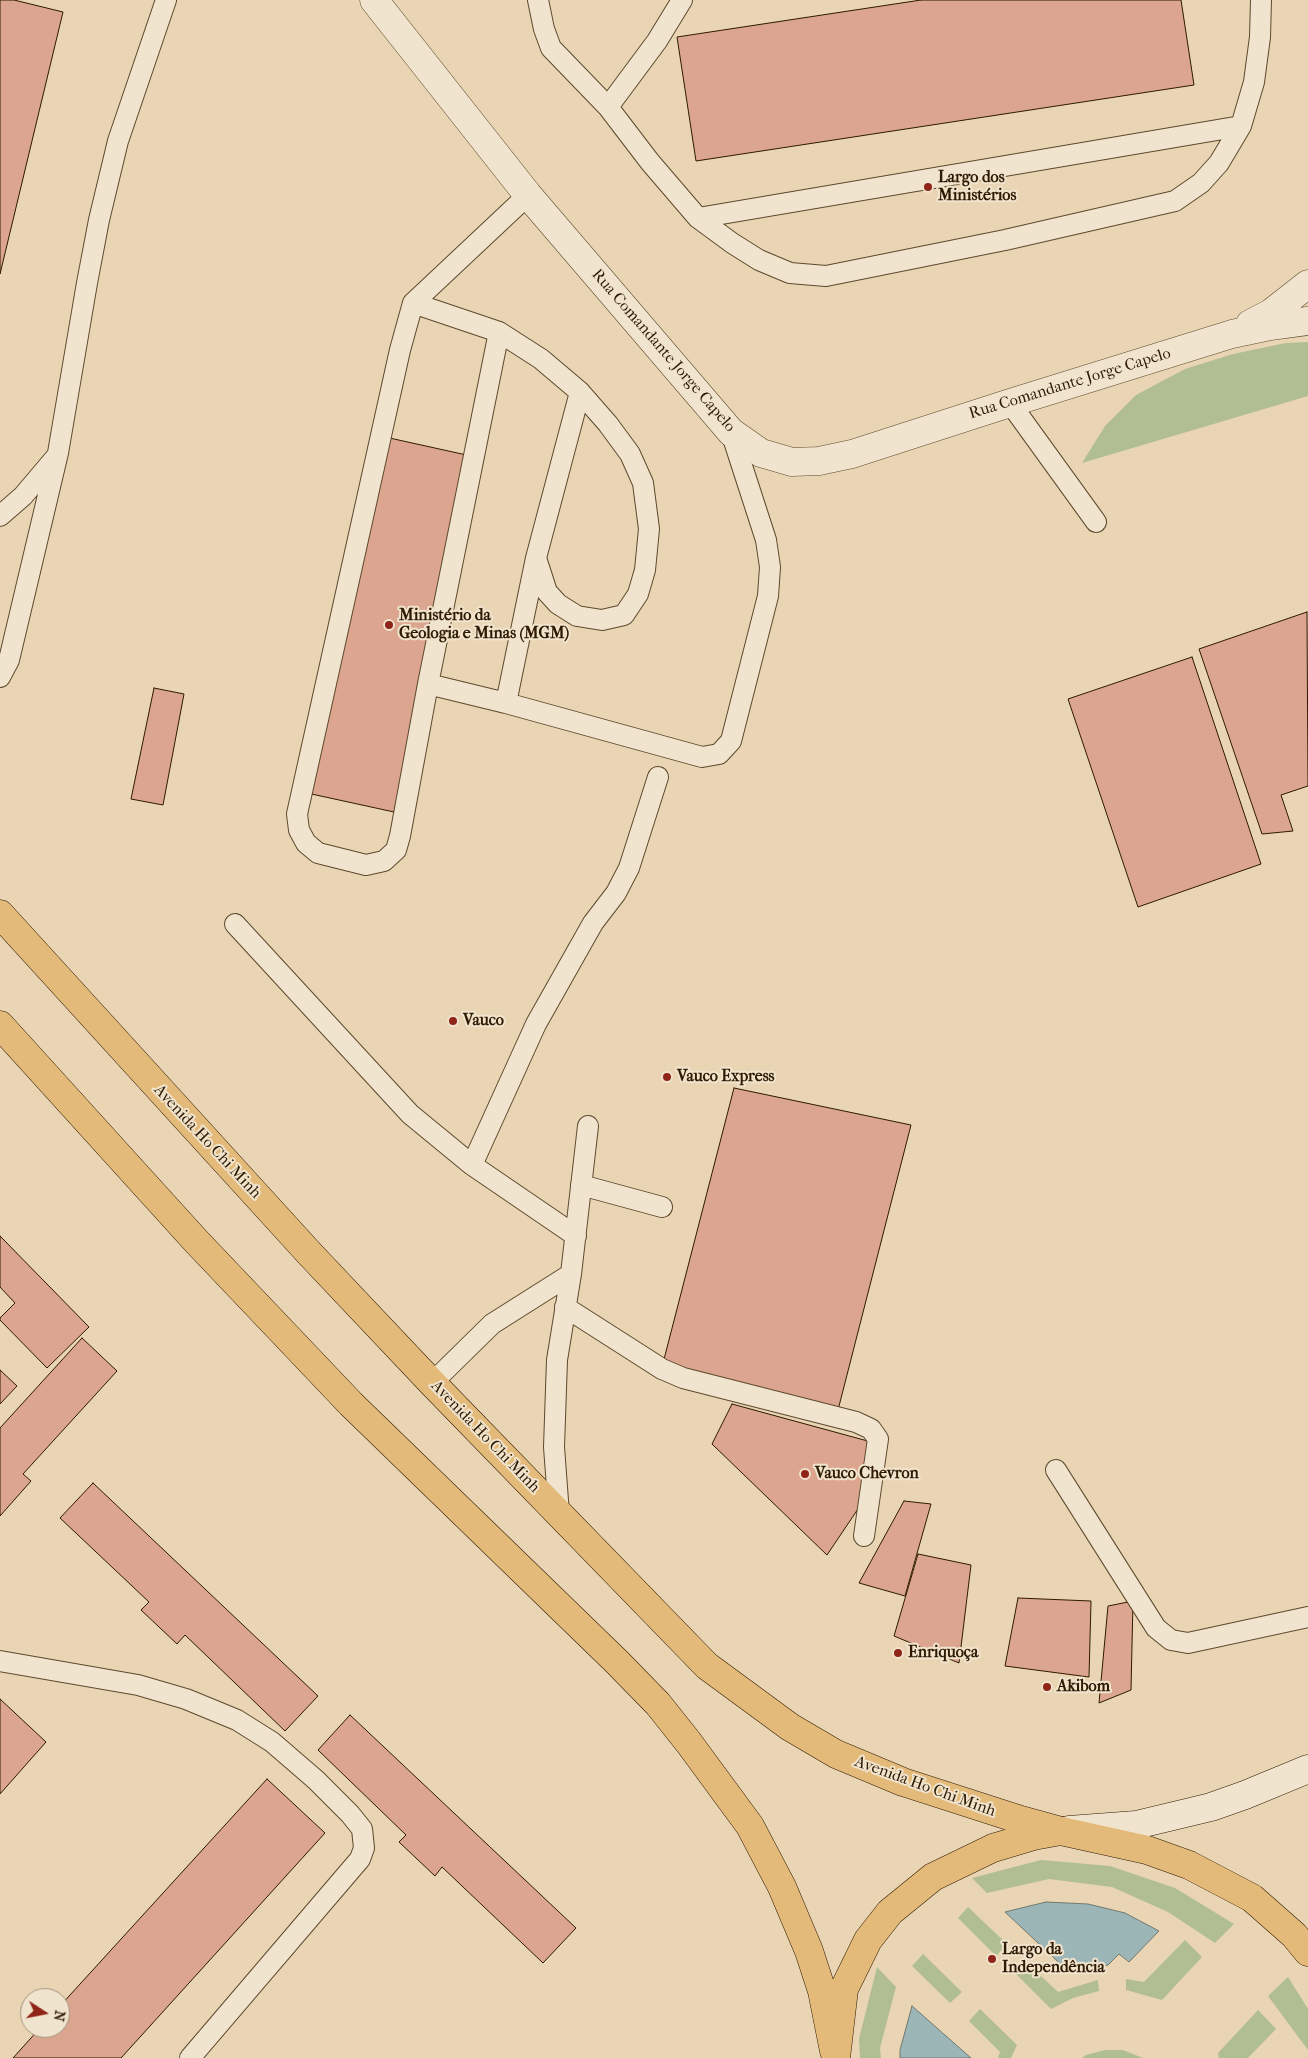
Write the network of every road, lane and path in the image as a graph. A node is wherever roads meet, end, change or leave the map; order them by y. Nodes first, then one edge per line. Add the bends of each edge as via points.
1 (166, 0) edge
2 (374, 0) edge
3 (538, 0) edge
4 (682, 0) edge
5 (1261, 0) edge
6 (608, 107) junction
7 (1241, 126) junction
8 (528, 195) junction
9 (698, 218) junction
10 (1308, 284) edge
11 (413, 303) junction
12 (1308, 321) edge
13 (499, 332) junction
14 (1232, 334) junction
15 (580, 392) junction
16 (1010, 403) junction
17 (731, 432) junction
18 (58, 453) junction
19 (0, 516) edge
20 (1096, 522) dead end
21 (536, 558) junction
22 (0, 635) edge
23 (4, 669) edge
24 (428, 684) junction
25 (506, 704) junction
26 (658, 777) dead end
27 (0, 914) edge
28 (234, 924) dead end
29 (0, 1025) edge
30 (588, 1126) dead end
31 (472, 1165) junction
32 (581, 1185) junction
33 (662, 1207) dead end
34 (576, 1236) junction
35 (571, 1274) junction
36 (565, 1307) junction
37 (432, 1383) junction
38 (1056, 1470) dead end
39 (559, 1514) junction
40 (864, 1536) dead end
41 (1308, 1616) edge
42 (0, 1660) edge
43 (1308, 1768) edge
44 (1061, 1831) junction
45 (1308, 1952) edge
46 (190, 2058) edge
47 (836, 2058) edge

1 - 18 lane via 118,142 99,220
2 - 8 street, Rua Comandante Jorge Capelo
3 - 6 lane via 552,48
4 - 6 lane via 657,41
5 - 7 lane via 1254,82
6 - 9 lane
7 - 9 lane
7 - 9 lane via 1219,163 1201,183 1175,201 826,276 790,273 759,260
8 - 11 lane
8 - 17 street, Rua Comandante Jorge Capelo
10 - 14 street, Rua Comandante Jorge Capelo via 1271,313
11 - 13 lane
11 - 24 lane via 296,814 306,843 318,853 366,865 384,861 396,850
12 - 14 street, Rua Comandante Jorge Capelo
13 - 15 lane via 541,359
13 - 24 lane
14 - 16 street, Rua Comandante Jorge Capelo
15 - 21 lane
15 - 21 lane via 630,454 643,483 649,529 645,570 638,594 624,614 602,620 577,616 558,604 546,592
16 - 17 street, Rua Comandante Jorge Capelo via 852,454 819,461 792,462 761,453
16 - 20 lane
17 - 25 lane via 766,540 770,567 768,596 731,741 719,754 702,757
18 - 19 lane via 23,496
18 - 23 lane
21 - 25 lane
22 - 23 lane
24 - 25 lane
26 - 31 lane via 629,868 616,893 593,923 536,1024
27 - 37 main road, Avenida Ho Chi Minh via 303,1247
28 - 31 lane via 410,1114
29 - 47 main road via 196,1241 351,1404 658,1704 750,1826 782,1887 822,1991
30 - 32 lane
31 - 34 lane
32 - 33 lane
32 - 34 lane
34 - 35 lane
35 - 36 lane
35 - 37 lane via 492,1324
36 - 39 lane via 557,1360 554,1448
36 - 40 lane via 662,1370 856,1422 871,1429 878,1439
37 - 39 main road, Avenida Ho Chi Minh
38 - 41 lane via 1156,1628 1171,1640 1188,1643
39 - 44 main road, Avenida Ho Chi Minh via 707,1666 790,1727 836,1754 903,1782
42 - 46 lane via 138,1685 186,1699 237,1720 272,1742 316,1780 362,1829 364,1848 360,1859
43 - 44 street via 1211,1807 1136,1825
44 - 45 main road, Avenida Ho Chi Minh via 1147,1850 1189,1865 1252,1898 1294,1935
44 - 47 main road via 993,1848 933,1877 890,1912 868,1940 844,1989

